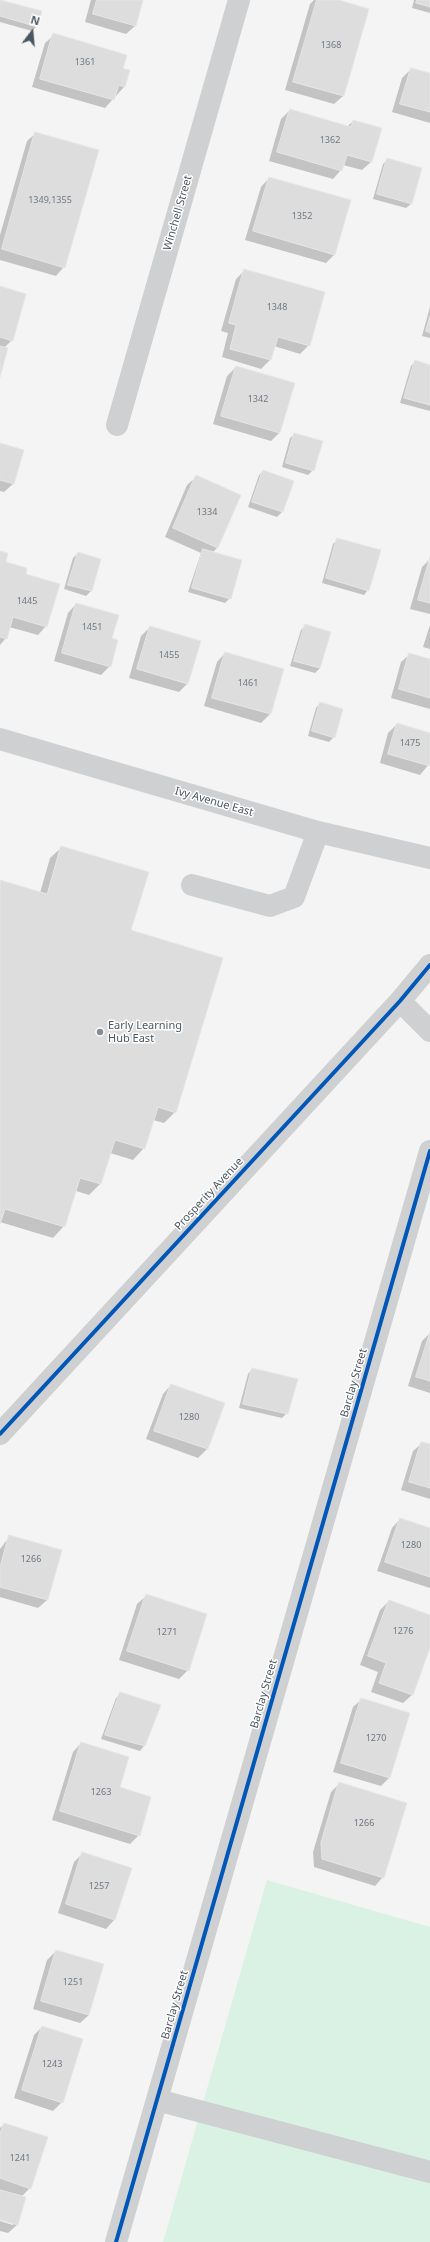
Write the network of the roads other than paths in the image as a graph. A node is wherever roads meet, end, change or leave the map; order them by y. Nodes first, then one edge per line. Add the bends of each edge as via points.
1 (239, 0) edge
2 (117, 425) dead end
3 (0, 739) edge
4 (318, 832) junction
5 (430, 858) edge
6 (192, 885) dead end
7 (430, 965) edge
8 (400, 1001) junction
9 (430, 1031) edge
10 (430, 1151) edge
11 (0, 1434) edge
12 (157, 2100) junction
13 (430, 2172) edge
14 (116, 2242) edge

1 - 2 street, Winchell Street
3 - 4 street, Ivy Avenue East
4 - 5 street, Ivy Avenue East
4 - 6 street via 294,897 270,906
7 - 8 street, Prosperity Avenue
8 - 9 street
8 - 11 street, Prosperity Avenue
10 - 12 street, Barclay Street
12 - 13 street
12 - 14 street, Barclay Street

